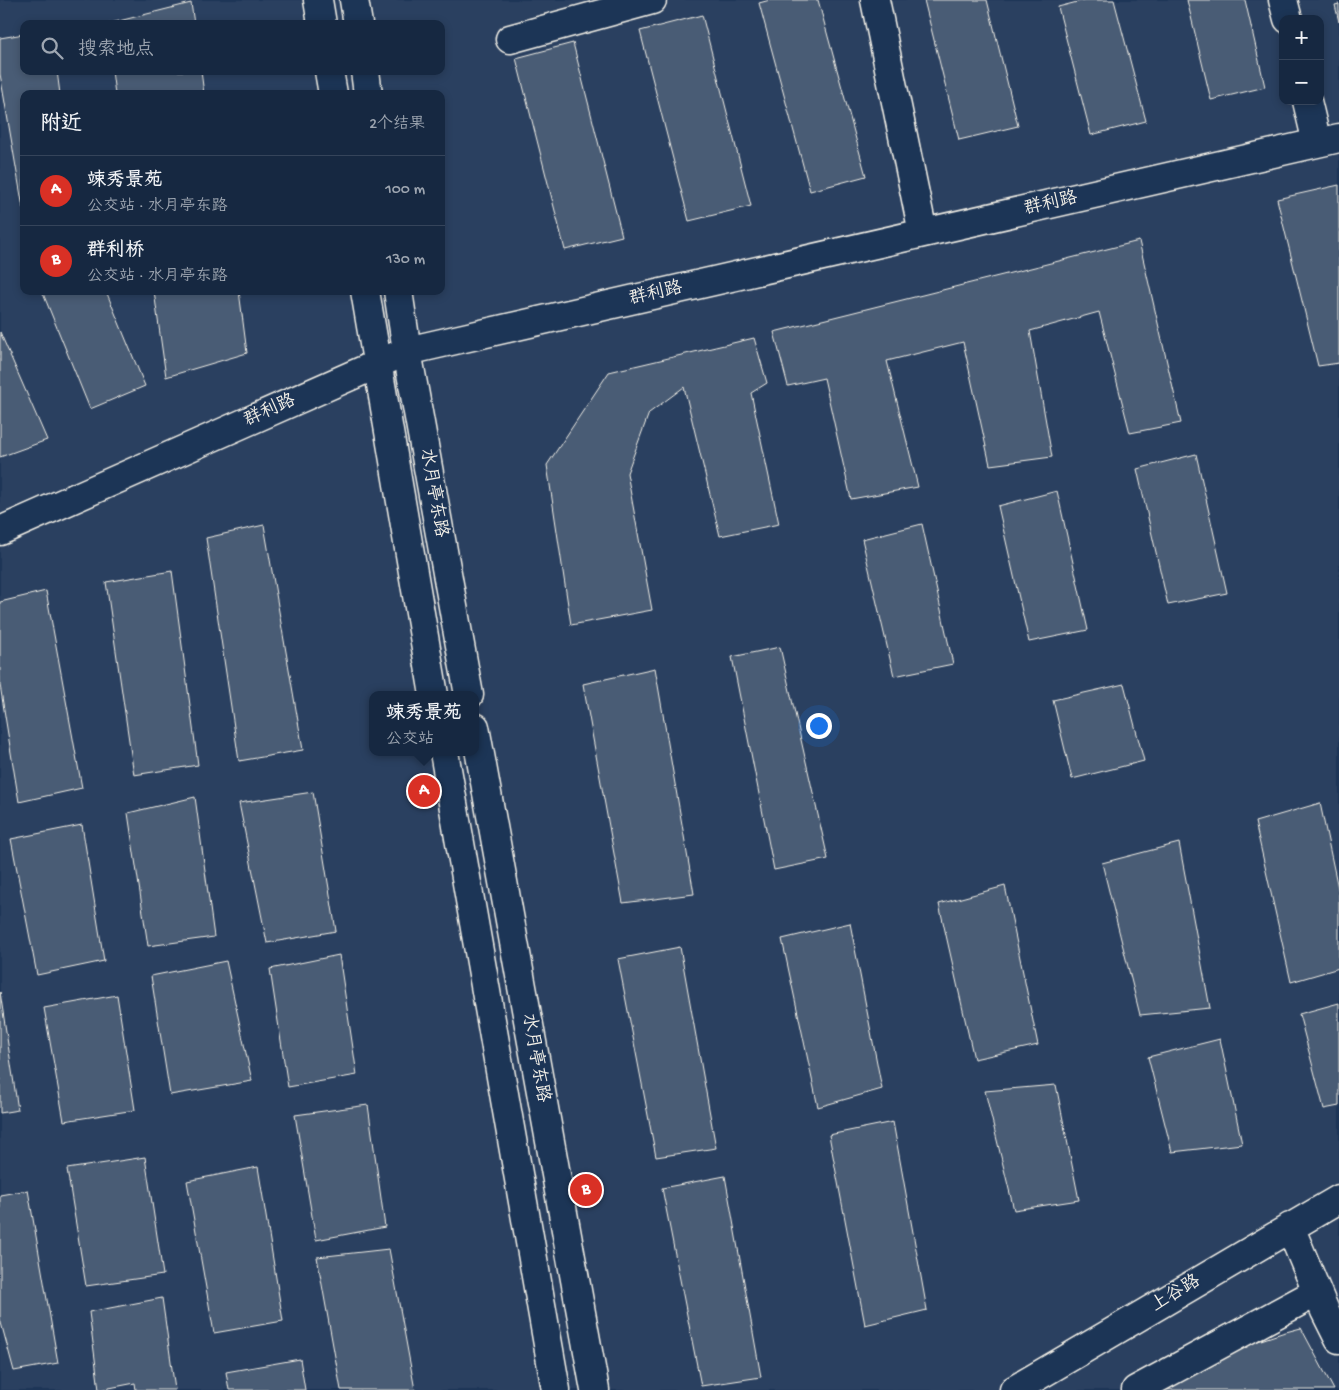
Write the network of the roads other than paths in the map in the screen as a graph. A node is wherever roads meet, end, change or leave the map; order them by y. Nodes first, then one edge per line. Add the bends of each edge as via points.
1 (318, 0) edge
2 (354, 0) edge
3 (652, 0) edge
4 (875, 0) edge
5 (1283, 0) edge
6 (1287, 15) edge
7 (321, 20) edge
8 (357, 20) edge
9 (510, 39) dead end
10 (330, 75) edge
11 (366, 75) edge
12 (332, 90) edge
13 (367, 90) edge
14 (1309, 105) edge
15 (1328, 141) edge
16 (923, 233) junction
17 (366, 295) edge
18 (399, 295) edge
19 (407, 351) junction
20 (377, 364) junction
21 (0, 531) edge
22 (433, 691) edge
23 (469, 691) edge
24 (479, 749) edge
25 (445, 756) edge
26 (1339, 1199) edge
27 (1290, 1227) junction
28 (1317, 1292) junction
29 (1339, 1339) edge
30 (556, 1390) edge
31 (596, 1390) edge
32 (1014, 1390) edge
33 (1136, 1390) edge

1 - 7 main road
2 - 8 main road
3 - 9 main road
4 - 16 main road
5 - 6 main road
10 - 12 main road
11 - 13 main road
14 - 15 main road
15 - 16 main road, 群利路
16 - 19 main road, 群利路
17 - 20 main road, 水月亭东路
18 - 19 main road, 水月亭东路
19 - 20 main road, 群利路
19 - 23 main road, 水月亭东路
20 - 21 main road, 群利路
20 - 22 main road, 水月亭东路
24 - 31 main road, 水月亭东路
25 - 30 main road, 水月亭东路
26 - 27 main road, 上谷路
27 - 28 main road
27 - 32 main road, 上谷路
28 - 29 main road
28 - 33 main road

